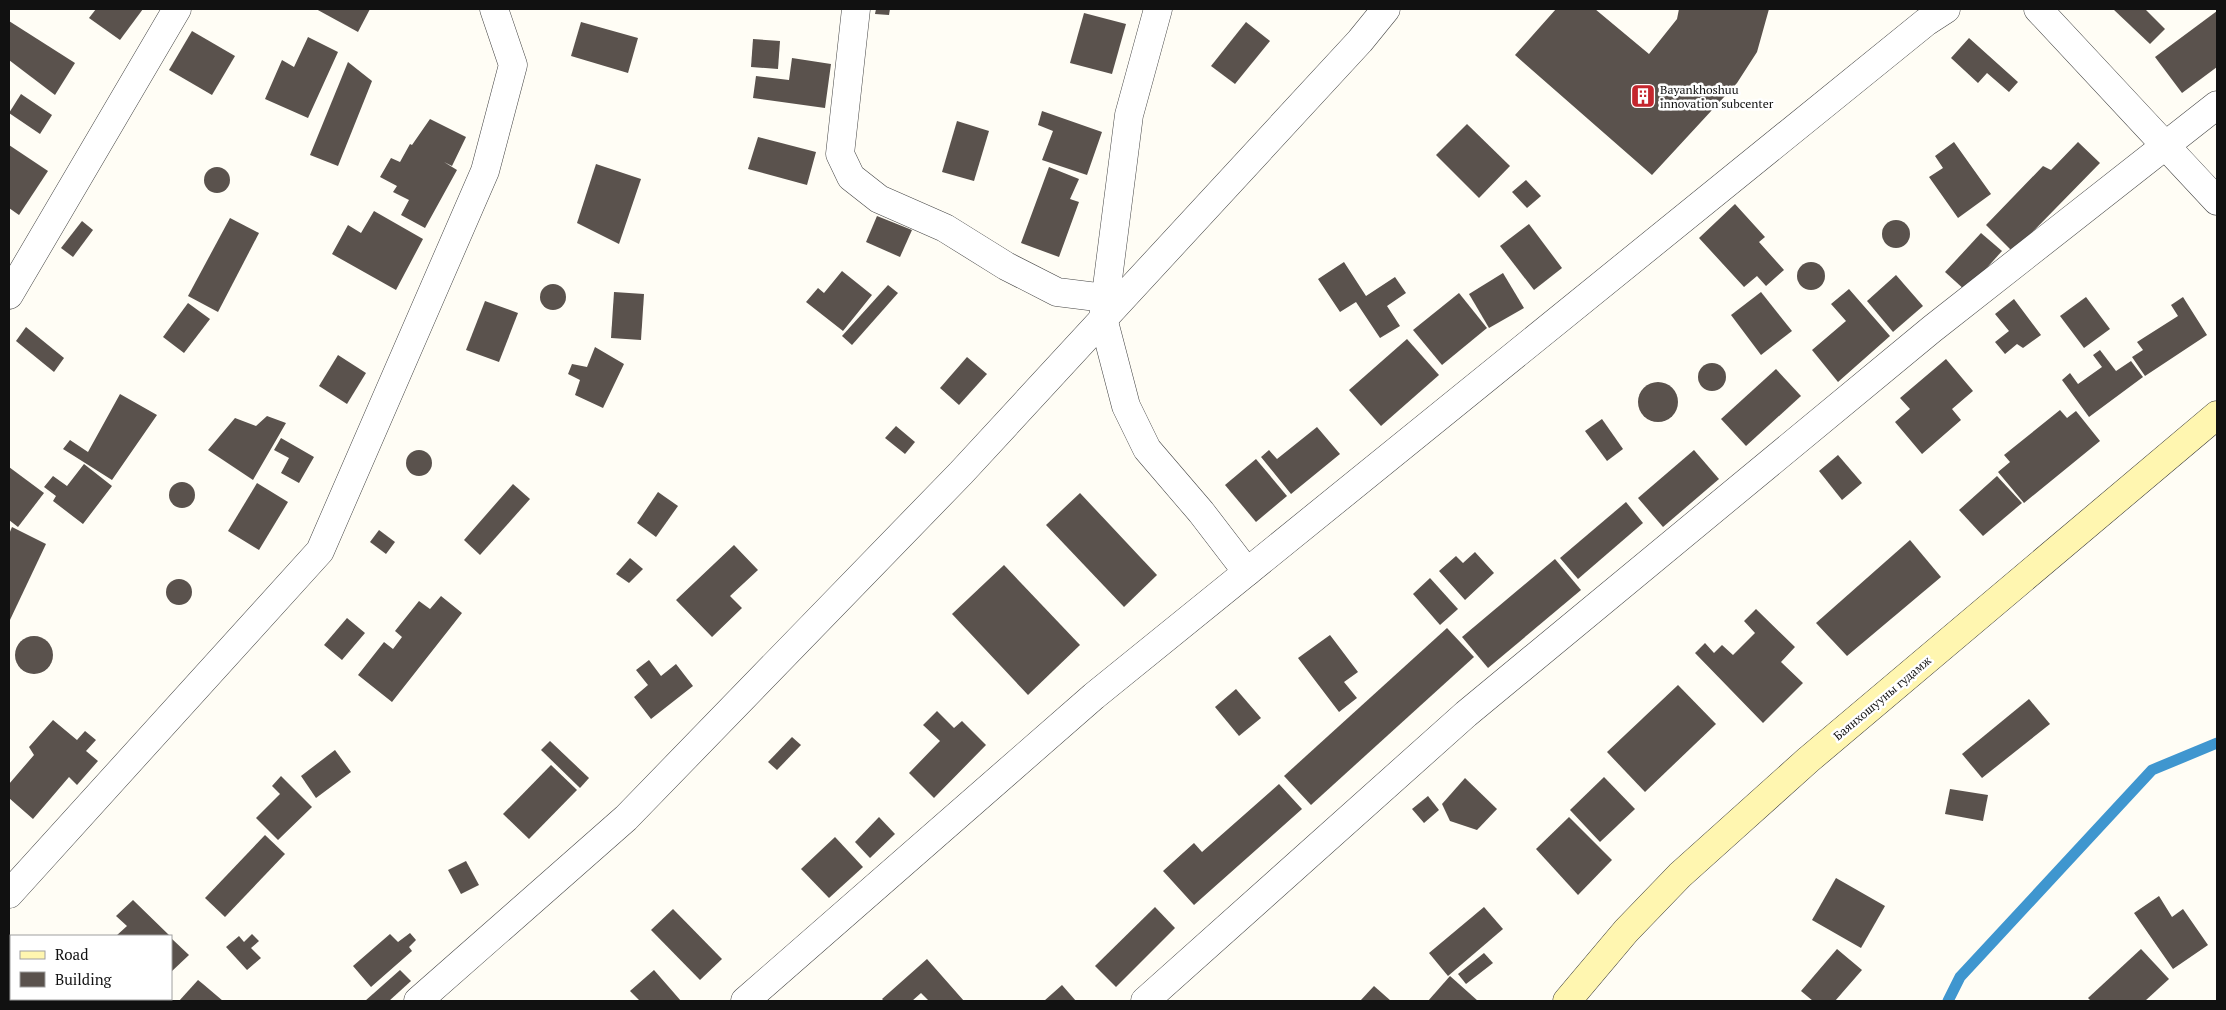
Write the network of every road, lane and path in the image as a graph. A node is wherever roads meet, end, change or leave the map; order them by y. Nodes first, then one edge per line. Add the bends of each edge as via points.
1 (177, 9) edge
2 (494, 9) edge
3 (856, 9) edge
4 (1158, 9) edge
5 (1386, 9) edge
6 (1946, 9) edge
7 (2038, 9) edge
8 (2217, 106) edge
9 (2165, 146) junction
10 (2217, 201) edge
11 (9, 295) edge
12 (1104, 308) junction
13 (2217, 415) edge
14 (1246, 572) junction
15 (9, 894) edge
16 (418, 1001) edge
17 (745, 1001) edge
18 (1145, 1001) edge
19 (1567, 1001) edge

1 - 11 street
2 - 15 street via 513,65 485,171 320,551
3 - 12 street via 840,154 851,177 879,198 945,228 1006,266 1057,292
4 - 12 street via 1129,115
5 - 12 street via 1360,41
6 - 14 street
7 - 9 street
8 - 9 street
9 - 10 street
9 - 18 street via 1932,329 1466,714
12 - 14 street via 1126,406 1147,449 1201,512
12 - 16 street via 962,473 626,818
13 - 19 main road, Баянхошууны гудамж via 1823,747 1739,822 1626,931
14 - 17 street via 1094,696

